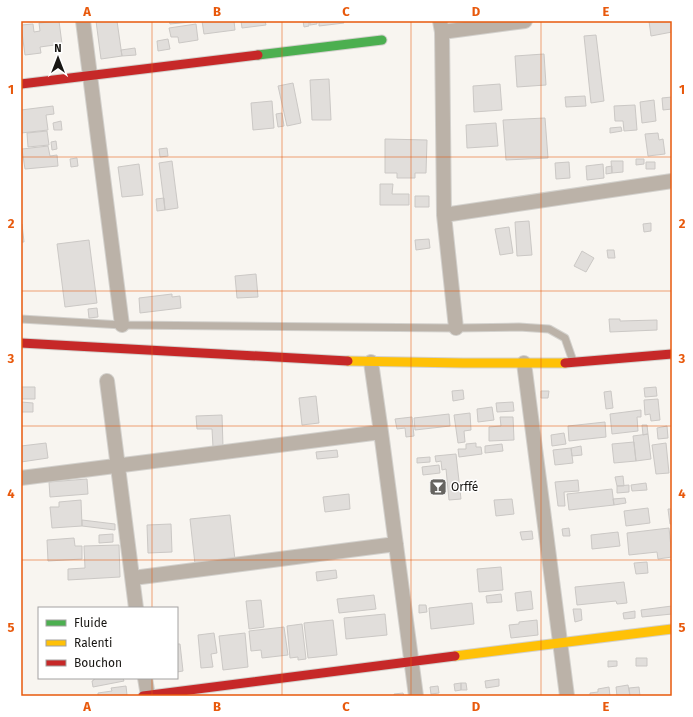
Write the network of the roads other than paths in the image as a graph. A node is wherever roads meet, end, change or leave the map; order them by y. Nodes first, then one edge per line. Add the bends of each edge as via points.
1 (82, 21) edge
2 (525, 21) edge
3 (441, 26) edge
4 (382, 40) dead end
5 (90, 75) junction
6 (21, 84) edge
7 (672, 181) edge
8 (444, 215) junction
9 (21, 319) edge
10 (122, 325) junction
11 (456, 328) junction
12 (21, 343) edge
13 (672, 354) edge
14 (371, 362) junction
15 (574, 363) junction
16 (524, 364) junction
17 (107, 381) dead end
18 (382, 432) junction
19 (118, 466) junction
20 (21, 478) edge
21 (396, 544) junction
22 (132, 578) junction
23 (136, 607) edge
24 (672, 628) edge
25 (559, 644) junction
26 (411, 662) junction
27 (145, 679) edge
28 (146, 696) edge
29 (416, 696) edge
30 (566, 696) edge

1 - 5 street
2 - 3 street
3 - 8 street
4 - 5 street
5 - 6 street
5 - 10 street
7 - 8 street
8 - 11 street
9 - 10 lane
10 - 11 lane
11 - 15 lane via 549,329 565,338
12 - 14 street
13 - 15 street
14 - 16 street
14 - 18 street
15 - 16 street
16 - 25 street
17 - 19 street
18 - 19 street
18 - 21 street
19 - 20 street
19 - 22 street
21 - 22 street
21 - 26 street
22 - 23 street
24 - 25 street
25 - 26 street
25 - 30 street
26 - 28 street
26 - 29 street
27 - 28 street

